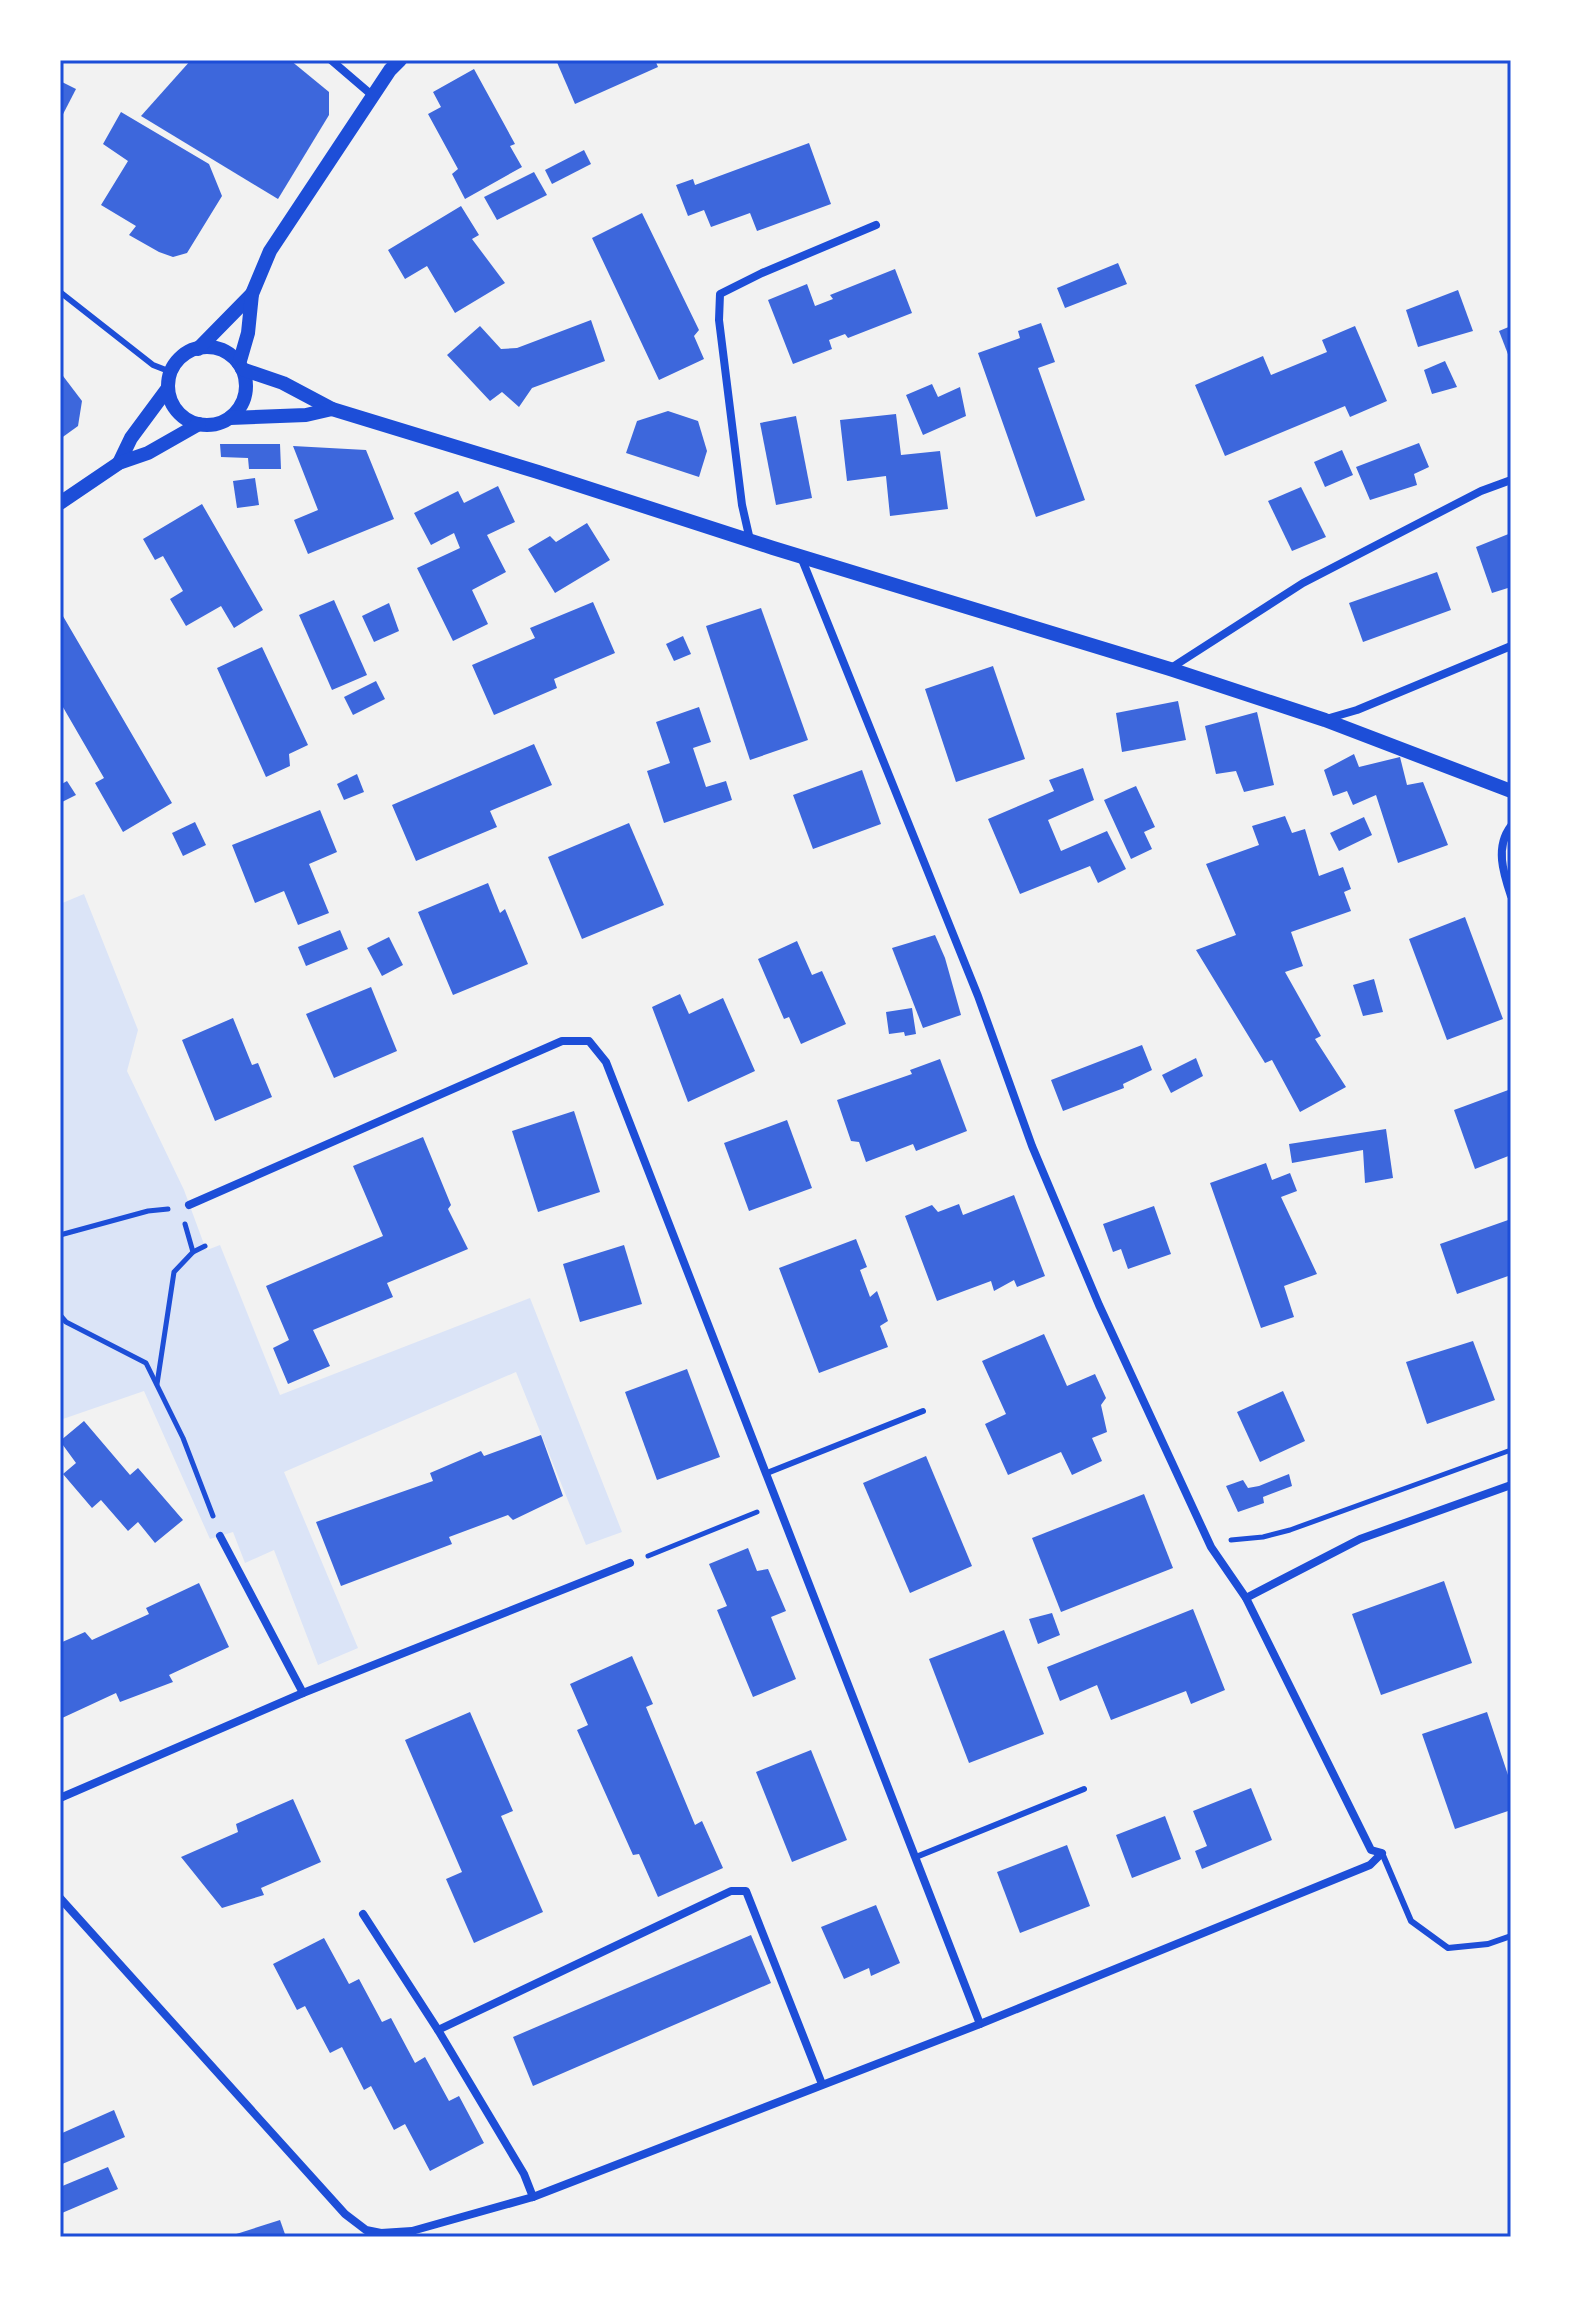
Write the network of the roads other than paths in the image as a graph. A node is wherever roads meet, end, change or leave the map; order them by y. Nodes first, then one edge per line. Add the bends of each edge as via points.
1 (331, 60) edge
2 (395, 63) edge
3 (374, 97) junction
4 (876, 225) dead end
5 (60, 292) edge
6 (252, 294) junction
7 (198, 349) junction
8 (241, 367) junction
9 (171, 372) junction
10 (168, 388) junction
11 (332, 409) junction
12 (230, 418) junction
13 (199, 424) junction
14 (119, 463) junction
15 (1511, 480) edge
16 (60, 503) edge
17 (750, 540) junction
18 (801, 557) junction
19 (1511, 646) edge
20 (1170, 669) junction
21 (1325, 720) junction
22 (1511, 791) edge
23 (1511, 826) edge
24 (1511, 896) edge
25 (184, 1206) road end
26 (923, 1411) dead end
27 (767, 1473) junction
28 (1511, 1485) edge
29 (220, 1536) road end
30 (630, 1563) road end
31 (1246, 1598) junction
32 (303, 1693) junction
33 (1084, 1789) dead end
34 (60, 1798) edge
35 (1382, 1853) junction
36 (916, 1857) junction
37 (60, 1898) edge
38 (363, 1914) dead end
39 (1511, 1936) edge
40 (980, 2024) junction
41 (438, 2030) junction
42 (822, 2084) junction
43 (533, 2197) junction

1 - 3 street
2 - 3 street
3 - 6 street via 270,251
4 - 17 street via 720,294 719,320
5 - 9 lane via 153,365
6 - 7 street
6 - 8 street
7 - 8 street via 220,349
7 - 9 street via 181,357
8 - 11 street
8 - 12 street via 245,398
9 - 10 street
10 - 13 street via 182,417
10 - 14 street
11 - 12 street
11 - 17 street
12 - 13 street
13 - 14 street
14 - 16 street
15 - 20 street via 1303,583
17 - 18 street
18 - 20 street
18 - 31 street via 1099,1305 1211,1547
19 - 21 street
20 - 21 street
21 - 22 street
23 - 24 street via 1502,837 1503,872
25 - 27 street via 562,1041 589,1041 606,1062
26 - 27 lane
27 - 36 street
28 - 31 street via 1360,1539
29 - 32 street
30 - 32 street
31 - 35 street via 1371,1850
32 - 34 street
33 - 36 lane
35 - 39 lane via 1411,1921 1448,1948
35 - 40 street via 1370,1865
36 - 40 street
37 - 43 street via 345,2214 366,2230 412,2231
38 - 41 street
40 - 42 street
41 - 42 street via 731,1891 746,1891
41 - 43 street
42 - 43 street

